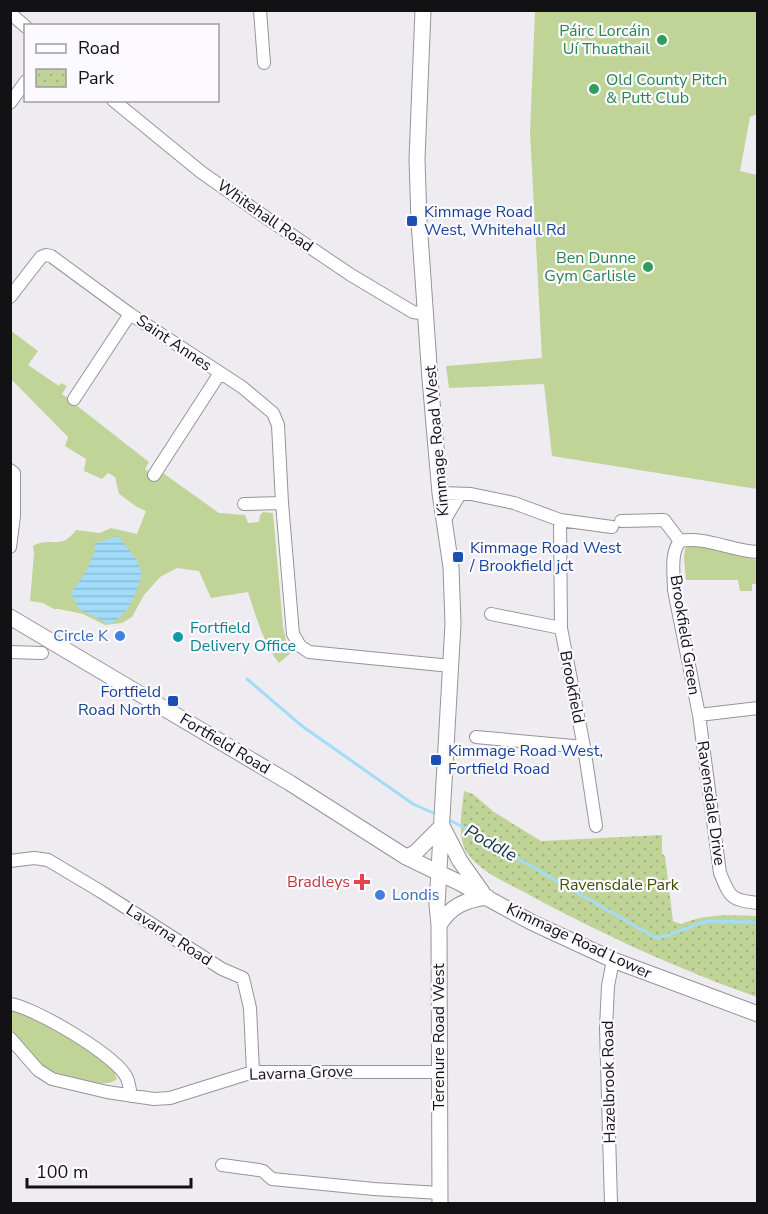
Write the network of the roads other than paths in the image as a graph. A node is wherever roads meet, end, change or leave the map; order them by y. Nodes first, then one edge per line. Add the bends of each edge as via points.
1 (260, 10) edge
2 (423, 10) edge
3 (10, 13) edge
4 (24, 25) edge
5 (264, 63) dead end
6 (24, 84) edge
7 (114, 102) edge
8 (10, 103) edge
9 (10, 297) edge
10 (130, 314) junction
11 (427, 314) junction
12 (220, 373) junction
13 (74, 399) dead end
14 (10, 470) edge
15 (154, 474) dead end
16 (440, 493) junction
17 (460, 494) junction
18 (282, 502) junction
19 (244, 504) dead end
20 (560, 520) junction
21 (444, 521) junction
22 (680, 541) junction
23 (10, 547) edge
24 (758, 552) edge
25 (491, 614) dead end
26 (10, 617) edge
27 (561, 628) junction
28 (10, 652) edge
29 (42, 654) dead end
30 (452, 666) junction
31 (758, 708) edge
32 (699, 715) junction
33 (476, 737) dead end
34 (584, 747) junction
35 (441, 825) junction
36 (596, 826) dead end
37 (406, 857) junction
38 (10, 861) edge
39 (438, 872) junction
40 (486, 897) junction
41 (758, 903) edge
42 (439, 925) junction
43 (613, 960) junction
44 (10, 1004) edge
45 (758, 1014) edge
46 (10, 1038) edge
47 (254, 1072) junction
48 (438, 1072) junction
49 (131, 1096) junction
50 (222, 1166) dead end
51 (440, 1198) edge
52 (611, 1203) edge

1 - 5 street
2 - 11 main road, Kimmage Road West via 417,159
3 - 4 street
6 - 8 street
7 - 11 street, Whitehall Road via 201,172 268,219 392,300 413,312
9 - 10 street, Saint Annes via 45,255
10 - 12 street, Saint Annes
10 - 13 street
11 - 16 main road, Kimmage Road West
12 - 15 street
12 - 18 street, Saint Annes via 273,412 278,425
14 - 23 street via 14,473 14,516
16 - 17 street
16 - 21 main road, Kimmage Road West
17 - 20 street via 514,503
17 - 21 street
18 - 19 street
18 - 30 street, Saint Annes via 293,634 300,646 309,652
20 - 22 street via 616,524 664,520
20 - 27 street, Brookfield
21 - 30 main road, Kimmage Road West via 451,567
22 - 24 street via 691,539
22 - 32 street, Brookfield Green via 674,551 674,590
25 - 27 street, Brookfield
26 - 37 main road, Fortfield Road via 290,783
27 - 34 street, Brookfield
28 - 29 street
30 - 35 main road, Kimmage Road West
31 - 32 street, Brookfield Green
32 - 41 street, Ravensdale Drive via 720,873 728,894 739,901
33 - 34 street, Brookfield
34 - 36 street, Brookfield
35 - 37 main road via 415,853
35 - 39 main road, Kimmage Road West
35 - 40 main road
37 - 39 main road, Fortfield Road
38 - 47 street, Lavarna Road via 48,860 222,969 243,978 250,1008
39 - 40 main road, Kimmage Road Lower
39 - 42 main road, Terenure Road West
40 - 42 main road via 461,903
40 - 43 main road, Kimmage Road Lower
42 - 48 main road, Terenure Road West
43 - 45 main road, Kimmage Road Lower
43 - 52 street, Hazelbrook Road via 606,1028
44 - 49 street via 52,1020 100,1051 127,1076
46 - 49 street, Lavarna Grove via 38,1070 52,1079
47 - 48 street, Lavarna Grove
47 - 49 street, Lavarna Grove via 170,1098
48 - 51 main road, Terenure Road West
50 - 51 street via 263,1171 272,1179

